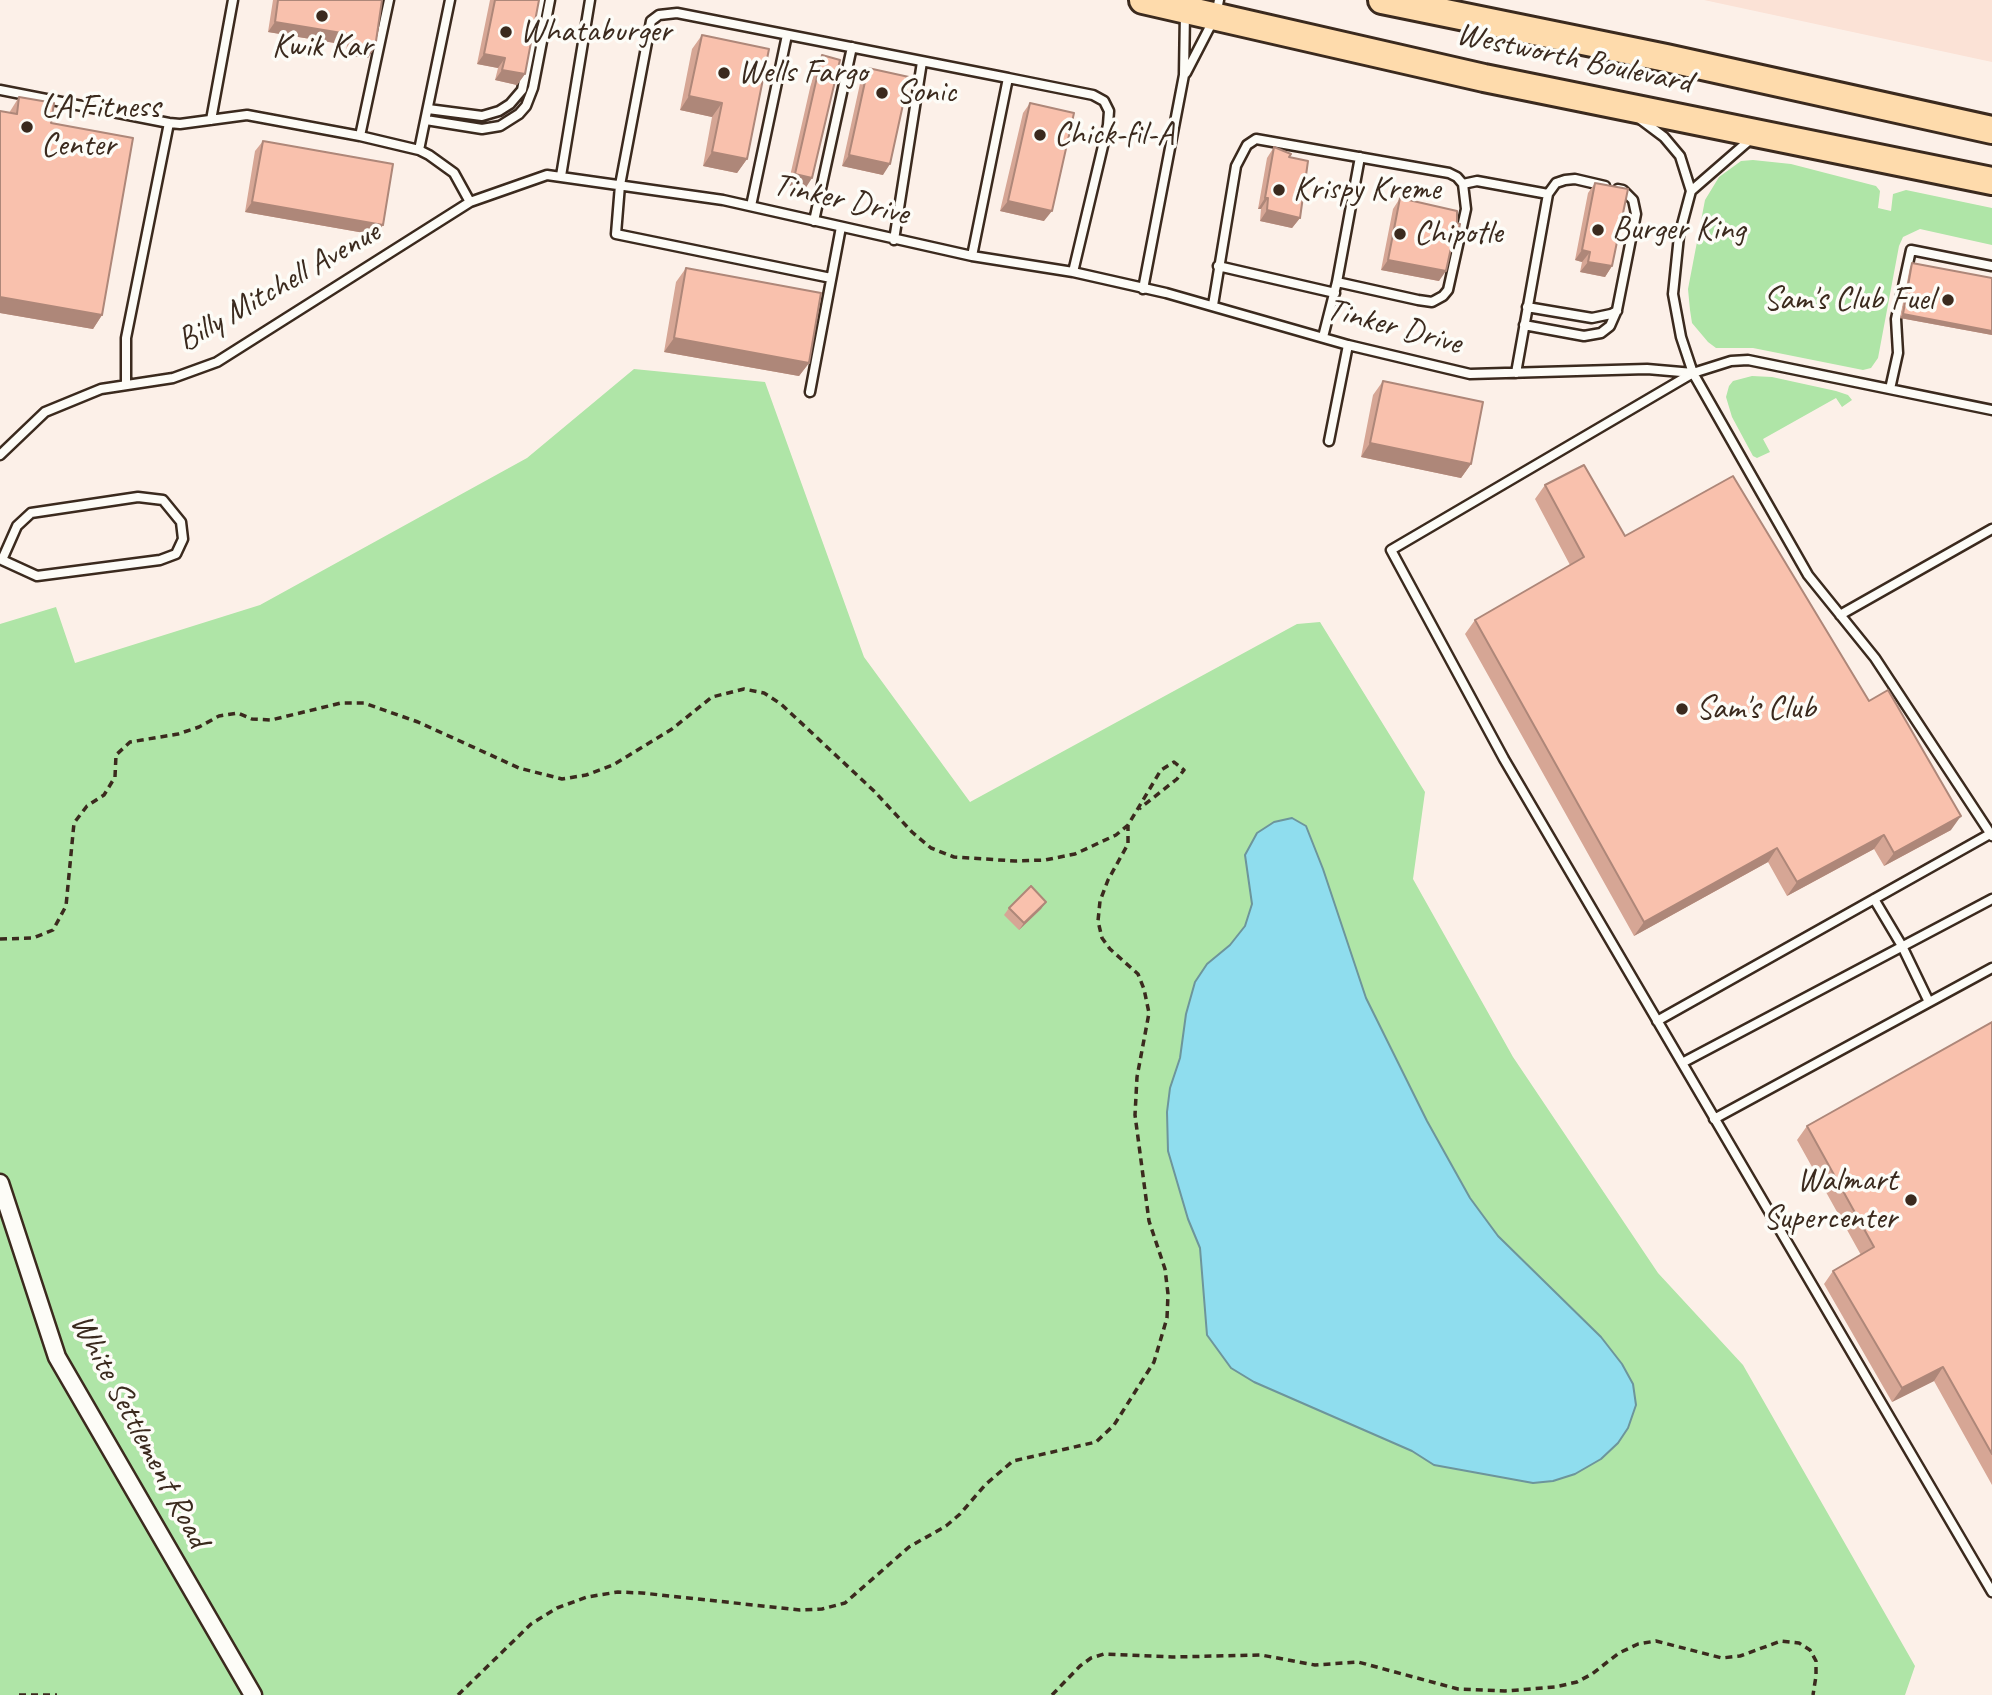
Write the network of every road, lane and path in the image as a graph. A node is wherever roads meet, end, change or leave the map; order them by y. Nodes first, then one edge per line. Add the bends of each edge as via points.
1 (233, 0) edge
2 (389, 0) edge
3 (450, 0) edge
4 (540, 0) edge
5 (550, 0) edge
6 (590, 0) edge
7 (1143, 0) edge
8 (1382, 0) edge
9 (1186, 4) edge
10 (1218, 8) edge
11 (787, 34) junction
12 (852, 47) junction
13 (922, 62) junction
14 (1184, 75) junction
15 (1008, 78) junction
16 (0, 90) edge
17 (1624, 107) junction
18 (428, 109) junction
19 (211, 120) junction
20 (426, 120) junction
21 (169, 123) junction
22 (1992, 130) edge
23 (1759, 133) junction
24 (360, 136) junction
25 (419, 150) junction
26 (1360, 157) junction
27 (561, 176) junction
28 (1992, 181) edge
29 (1463, 184) junction
30 (620, 185) junction
31 (1691, 191) junction
32 (1548, 194) junction
33 (470, 202) junction
34 (751, 206) junction
35 (814, 220) junction
36 (841, 227) junction
37 (894, 240) junction
38 (972, 256) junction
39 (1219, 266) junction
40 (1992, 266) edge
41 (1073, 272) junction
42 (831, 278) junction
43 (1337, 282) junction
44 (1143, 289) junction
45 (1335, 292) junction
46 (1213, 305) junction
47 (1528, 307) junction
48 (1617, 310) junction
49 (1524, 325) junction
50 (1323, 337) junction
51 (1348, 345) junction
52 (1516, 373) junction
53 (1693, 373) junction
54 (126, 385) junction
55 (1889, 389) junction
56 (810, 392) dead end
57 (1992, 410) edge
58 (1329, 441) dead end
59 (0, 455) edge
60 (1992, 529) edge
61 (1, 560) edge
62 (1840, 615) junction
63 (1139, 808) junction
64 (1128, 825) junction
65 (1991, 835) edge
66 (1874, 899) junction
67 (1992, 899) edge
68 (0, 939) edge
69 (1902, 946) junction
70 (1992, 968) edge
71 (1929, 1002) junction
72 (1657, 1021) junction
73 (1682, 1063) junction
74 (1714, 1119) junction
75 (0, 1183) edge
76 (1992, 1592) edge
77 (19, 1695) edge
78 (57, 1695) edge
79 (253, 1695) edge
80 (457, 1695) edge
81 (1052, 1695) edge
82 (1813, 1695) edge

1 - 19 lane
2 - 24 lane
3 - 18 lane
4 - 18 lane via 520,94 499,111 482,116
5 - 20 lane via 533,88 519,114 500,126 482,129
6 - 27 lane
7 - 9 main road, Westworth Boulevard
8 - 22 main road, Westworth Boulevard
9 - 10 main road, Westworth Boulevard
9 - 14 lane
10 - 14 lane
10 - 17 main road, Westworth Boulevard via 1484,78
11 - 12 lane
11 - 30 lane via 677,13 659,15 652,21
11 - 34 lane
12 - 13 lane
12 - 35 lane
13 - 15 lane
13 - 37 lane
14 - 44 lane
15 - 38 lane
15 - 41 lane via 1093,96 1104,101 1109,111
16 - 21 lane
17 - 23 main road, Westworth Boulevard
17 - 31 lane via 1664,137 1680,156
18 - 20 lane
19 - 21 lane
19 - 24 lane via 247,115
20 - 25 lane
21 - 54 lane via 126,338
23 - 28 main road, Westworth Boulevard
23 - 31 lane
24 - 25 lane
25 - 33 lane via 454,173
26 - 29 lane via 1449,173
26 - 39 lane via 1271,140 1256,139 1247,145 1236,166
26 - 43 lane
27 - 30 lane, Tinker Drive
27 - 33 lane, Tinker Drive via 547,176
29 - 32 lane via 1477,181
29 - 43 lane via 1466,209 1443,296 1432,302
30 - 34 lane, Tinker Drive
30 - 42 lane via 616,234
31 - 53 lane via 1679,236 1673,293
32 - 47 lane
32 - 48 lane via 1556,183 1575,179 1623,190 1633,200 1636,214
33 - 54 lane, Billy Mitchell Avenue via 218,362 173,378
34 - 35 lane, Tinker Drive
35 - 36 lane, Tinker Drive
36 - 37 lane, Tinker Drive
36 - 42 lane
37 - 38 lane, Tinker Drive
38 - 41 lane, Tinker Drive
39 - 45 lane
39 - 46 lane
40 - 55 lane via 1911,250 1896,319 1898,353
41 - 44 lane, Tinker Drive
42 - 56 lane
43 - 45 lane
44 - 46 lane, Tinker Drive
45 - 50 lane
46 - 50 lane, Tinker Drive
47 - 48 lane via 1592,317
47 - 49 lane
48 - 49 lane via 1610,326 1584,336
49 - 52 lane
50 - 51 lane, Tinker Drive
51 - 52 lane, Tinker Drive via 1470,374
51 - 58 lane
52 - 53 lane, Tinker Drive via 1647,369
53 - 55 lane via 1748,360
53 - 62 lane via 1808,575
53 - 72 lane via 1391,550 1504,759
54 - 59 lane, Billy Mitchell Avenue via 102,389 45,412
55 - 57 lane
60 - 62 lane
61 - 61 lane via 37,576 160,560 176,554 183,539 181,522 163,500 138,498 32,513 17,526
62 - 65 lane via 1875,658
63 - 63 path via 1161,770 1174,762 1184,770
63 - 64 path
64 - 68 path via 1075,854 1045,860 954,857 931,848 912,832 781,704 744,689 712,696 671,729 613,765 562,779 519,768 418,722 363,703 271,720 238,713 178,733 130,742 116,755 115,777 104,795 74,822 66,906 53,930 33,938
64 - 80 path via 1128,844 1108,880 1098,920 1110,949 1138,974 1149,1013 1135,1115 1149,1221 1168,1294 1167,1318 1154,1362 1114,1425 1096,1443 1013,1461 961,1514 909,1547 845,1603 800,1610 642,1593 587,1597 531,1624
65 - 66 lane
66 - 69 lane
66 - 72 lane
67 - 69 lane
69 - 71 lane
69 - 73 lane
70 - 71 lane
71 - 74 lane
72 - 73 lane
73 - 74 lane
74 - 76 lane
75 - 79 street, White Settlement Road via 57,1357
77 - 78 path
81 - 82 path via 1080,1666 1104,1654 1261,1655 1315,1665 1357,1662 1458,1689 1528,1690 1577,1682 1619,1653 1656,1641 1722,1658 1781,1641 1799,1643 1816,1661

